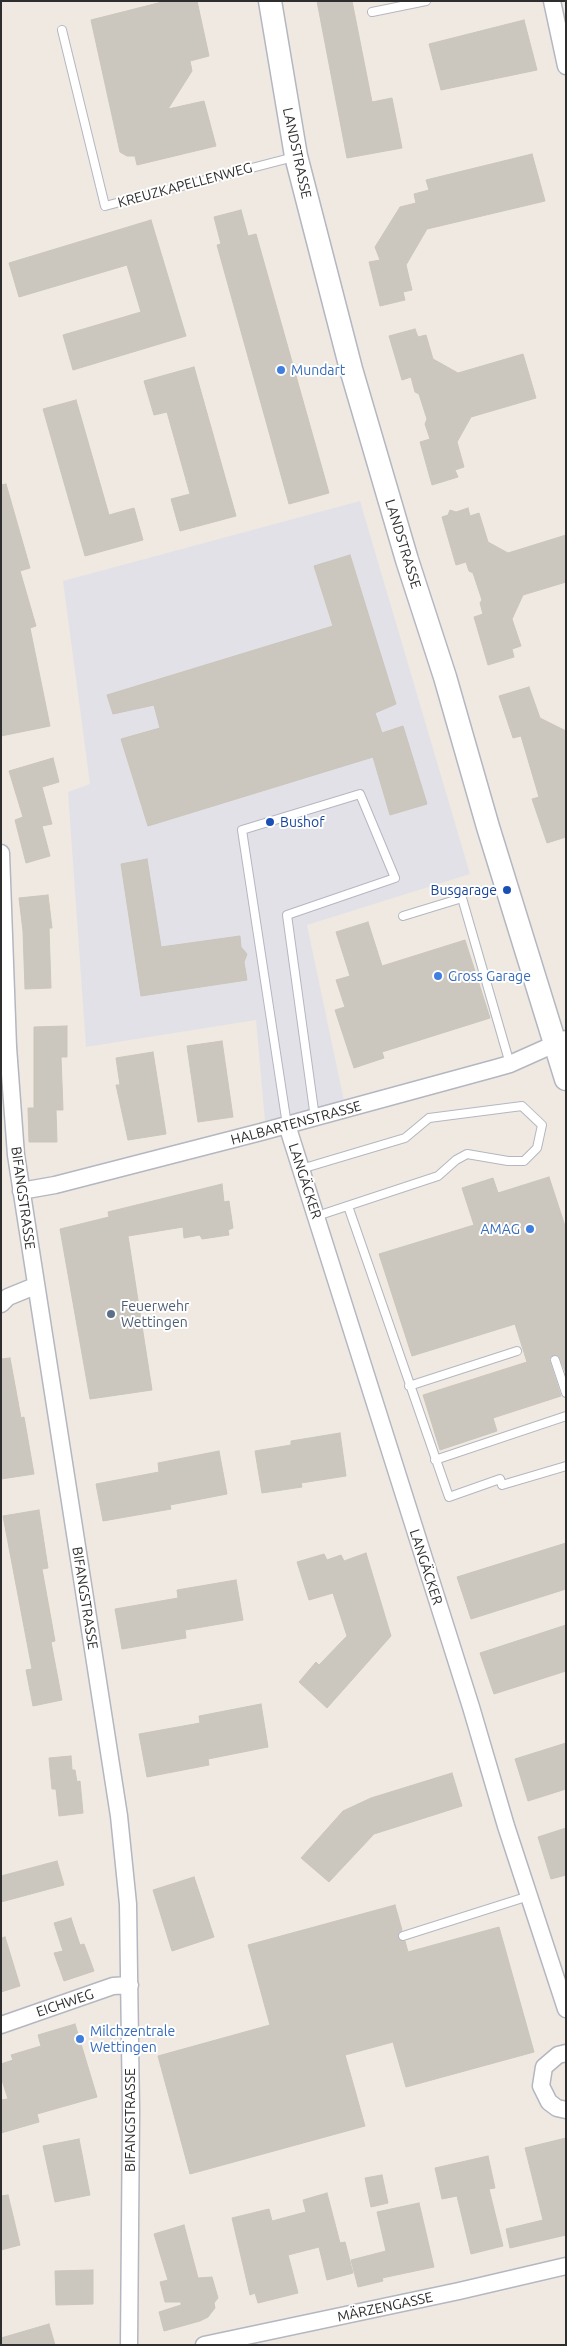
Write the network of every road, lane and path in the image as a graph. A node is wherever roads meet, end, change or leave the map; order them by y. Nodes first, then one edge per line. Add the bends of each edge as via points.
1 (270, 1) edge
2 (426, 1) edge
3 (552, 1) edge
4 (372, 12) dead end
5 (62, 30) dead end
6 (566, 66) edge
7 (296, 156) junction
8 (1, 853) edge
9 (403, 916) dead end
10 (560, 1042) edge
11 (510, 1064) junction
12 (566, 1079) edge
13 (6, 1090) edge
14 (315, 1118) junction
15 (287, 1125) junction
16 (301, 1169) junction
17 (21, 1191) junction
18 (348, 1206) junction
19 (317, 1216) junction
20 (35, 1286) junction
21 (1, 1304) edge
22 (517, 1351) dead end
23 (555, 1360) dead end
24 (409, 1386) junction
25 (566, 1393) edge
26 (566, 1416) edge
27 (434, 1460) junction
28 (566, 1466) edge
29 (529, 1896) junction
30 (403, 1936) dead end
31 (130, 1985) junction
32 (566, 2008) edge
33 (1, 2025) edge
34 (566, 2053) edge
35 (566, 2110) edge
36 (566, 2266) edge
37 (130, 2345) edge
38 (204, 2345) edge

1 - 7 main road, LANDSTRASSE
2 - 4 lane
3 - 6 street
5 - 7 lane, KREUZKAPELLENWEG via 105,206
7 - 10 main road, LANDSTRASSE via 357,388
8 - 13 street, BIFANGSTRASSE
9 - 11 lane via 462,898
10 - 11 street, HALBARTENSTRASSE
10 - 12 main road, LANDSTRASSE
11 - 14 street, HALBARTENSTRASSE
13 - 17 street, BIFANGSTRASSE
14 - 15 street, HALBARTENSTRASSE
14 - 15 lane via 287,915 395,878 360,794 242,830
15 - 16 street, LANGÄCKER
15 - 17 street, HALBARTENSTRASSE
16 - 18 lane via 405,1138 429,1118 522,1106 542,1125 537,1148 524,1161 467,1154 438,1176
16 - 19 street, LANGÄCKER
17 - 20 street, BIFANGSTRASSE
18 - 19 lane
18 - 24 lane
19 - 29 street, LANGÄCKER
20 - 21 street via 8,1297
20 - 31 street, BIFANGSTRASSE via 119,1816 128,1904
22 - 24 lane
23 - 25 lane
24 - 27 lane
26 - 27 lane
27 - 28 lane via 449,1497 500,1479 502,1485
29 - 30 lane
29 - 32 street, LANGÄCKER
31 - 33 street, EICHWEG via 113,1986
31 - 37 street, BIFANGSTRASSE
34 - 35 street via 558,2055 544,2067 541,2086 549,2102
36 - 38 street, MÄRZENGASSE

